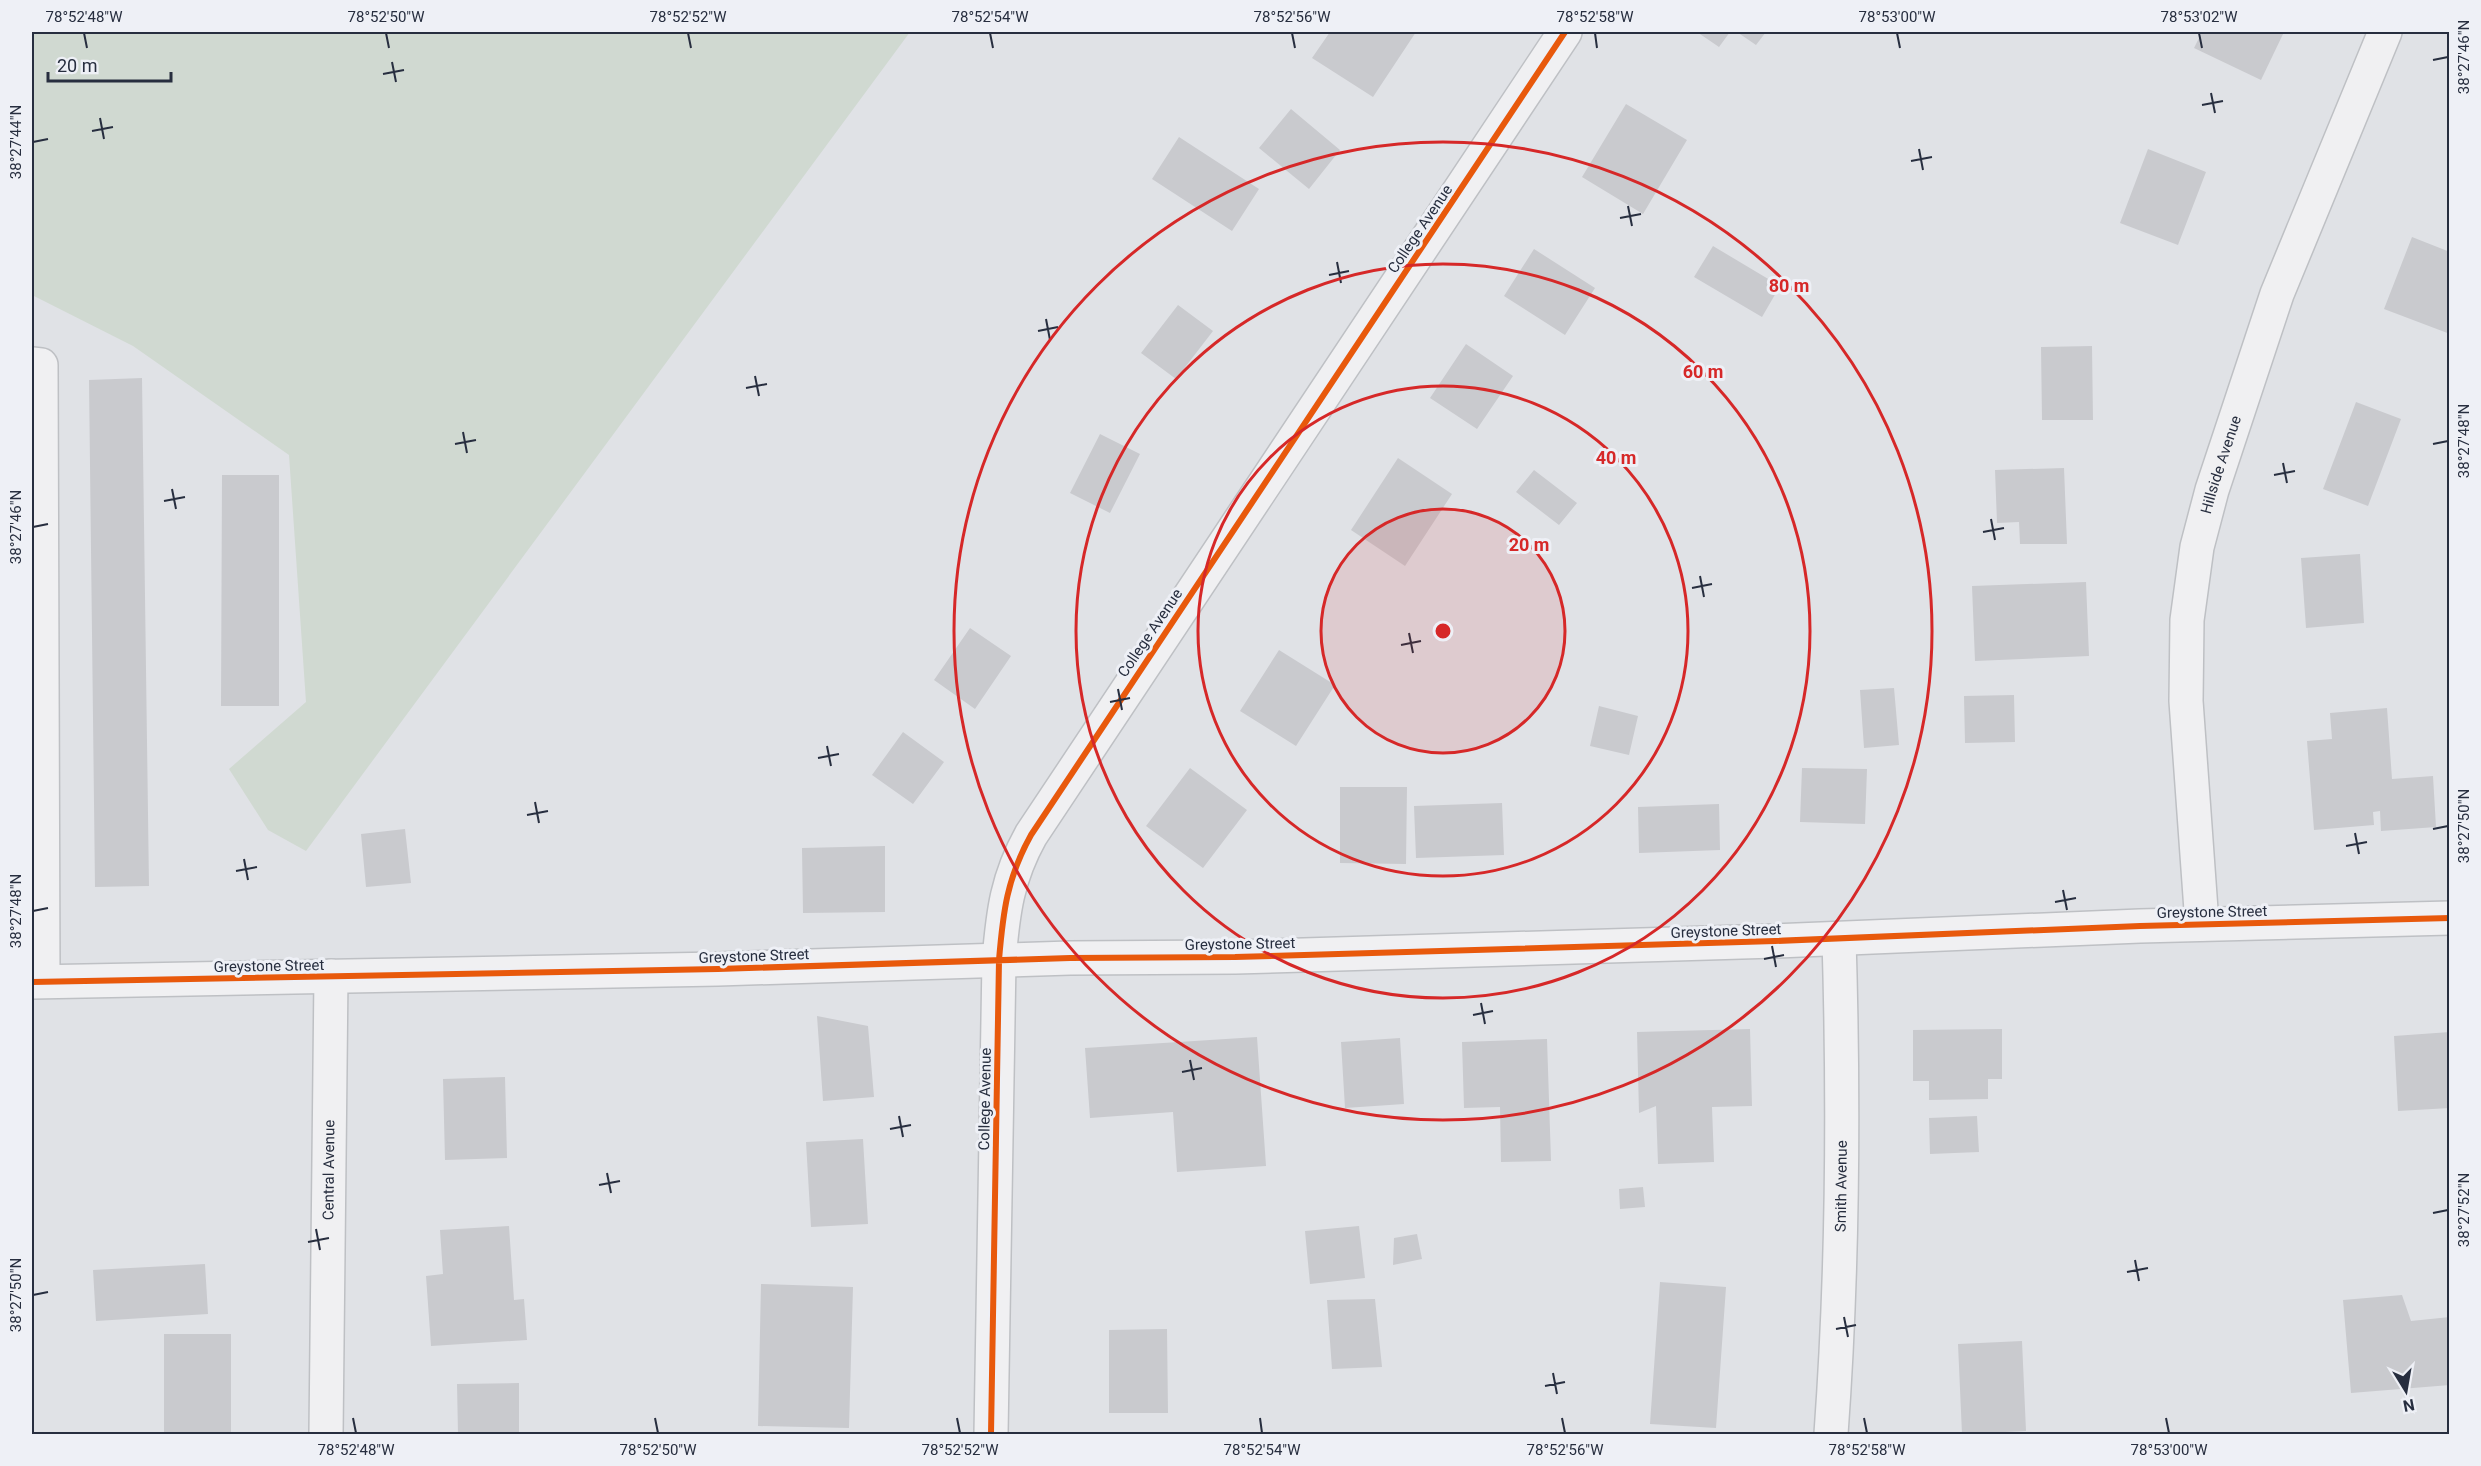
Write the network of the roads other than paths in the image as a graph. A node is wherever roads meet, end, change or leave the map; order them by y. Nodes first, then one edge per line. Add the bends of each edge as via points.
1 (1565, 32) edge
2 (2385, 32) edge
3 (32, 364) edge
4 (2450, 918) edge
5 (2202, 924) junction
6 (1839, 939) junction
7 (999, 960) junction
8 (331, 976) junction
9 (37, 981) edge
10 (326, 1434) edge
11 (991, 1434) edge
12 (1831, 1434) edge

1 - 7 street, College Avenue via 1031,835 1010,880
2 - 5 street, Hillside Avenue via 2277,294 2197,547 2187,620 2186,691
3 - 9 street via 41,365
4 - 5 street, Greystone Street
5 - 6 street, Greystone Street
6 - 7 street, Greystone Street
6 - 12 street, Smith Avenue via 1843,1093 1839,1323
7 - 8 street, Greystone Street
7 - 11 street, College Avenue
8 - 9 street, Greystone Street
8 - 10 street, Central Avenue

